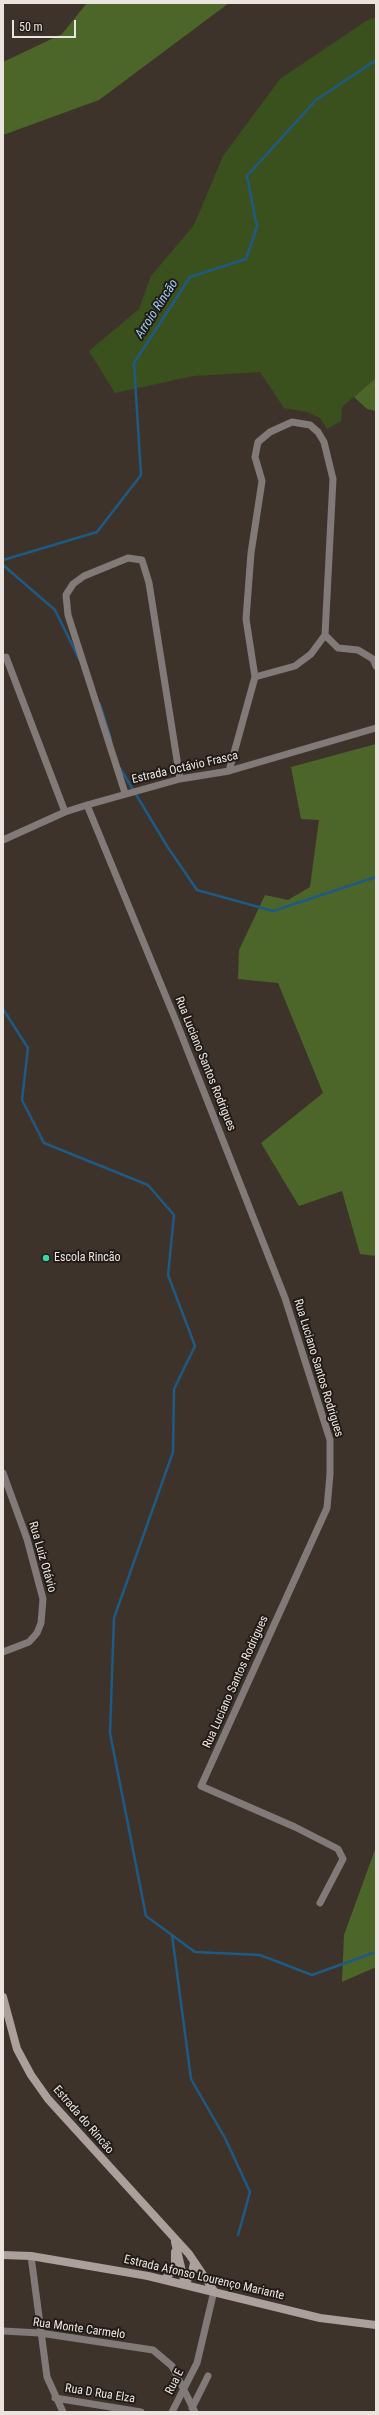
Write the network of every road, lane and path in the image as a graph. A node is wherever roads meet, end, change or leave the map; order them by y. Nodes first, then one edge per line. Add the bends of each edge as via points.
1 (325, 635) junction
2 (6, 657) dead end
3 (376, 666) edge
4 (254, 677) junction
5 (376, 728) edge
6 (229, 771) junction
7 (180, 779) junction
8 (125, 793) junction
9 (86, 805) junction
10 (65, 812) junction
11 (3, 840) edge
12 (3, 1474) edge
13 (3, 1652) edge
14 (320, 1903) dead end
15 (3, 1997) edge
16 (175, 2241) junction
17 (3, 2255) edge
18 (31, 2256) junction
19 (194, 2263) junction
20 (165, 2279) junction
21 (185, 2284) junction
22 (214, 2291) junction
23 (376, 2325) edge
24 (3, 2331) edge
25 (40, 2334) junction
26 (208, 2376) dead end
27 (184, 2389) junction
28 (55, 2398) junction
29 (192, 2410) edge
30 (63, 2412) edge
31 (141, 2412) edge
32 (172, 2412) edge

1 - 3 street via 338,648 358,650 373,659
1 - 4 street via 311,654 294,666
1 - 4 street via 333,479 324,442 318,432 310,425 292,422 270,432 258,442 255,456 262,481 251,553 246,619
2 - 10 street
4 - 6 street
5 - 6 street, Estrada Octávio Frasca
6 - 7 street, Estrada Octávio Frasca
7 - 8 street, Estrada Octávio Frasca
7 - 8 street via 146,570 142,560 128,558 84,576 73,584 66,596 68,615
8 - 9 street, Estrada Octávio Frasca
9 - 10 street, Estrada Octávio Frasca
9 - 14 street, Rua Luciano Santos Rodrigues via 176,1021 285,1298 330,1440 327,1508 201,1786 295,1827 338,1849 343,1859
10 - 11 street, Estrada Octávio Frasca
12 - 13 street, Rua Luiz Otávio via 27,1539 43,1600 41,1623 37,1633 29,1642
15 - 16 main road, Estrada do Rincão via 17,2049 31,2075 48,2099
16 - 19 main road, Estrada do Rincão via 189,2254
16 - 20 main road via 175,2268
16 - 21 main road, Estrada do Rincão
17 - 18 main road, Estrada Afonso Lourenço Mariante
18 - 20 main road, Estrada Afonso Lourenço Mariante
18 - 25 street
19 - 21 main road
19 - 22 main road, Estrada do Rincão
20 - 21 main road, Estrada Afonso Lourenço Mariante
21 - 22 main road, Estrada Afonso Lourenço Mariante
22 - 23 main road, Estrada Afonso Lourenço Mariante via 320,2318
22 - 27 street, Rua E via 197,2363
24 - 25 street, Rua Monte Carmelo
25 - 27 street, Rua Monte Carmelo via 153,2350 172,2366
25 - 28 street via 47,2377
26 - 29 street
27 - 29 street
27 - 32 street, Rua E
28 - 30 street
28 - 31 street, Rua D Rua Elza

